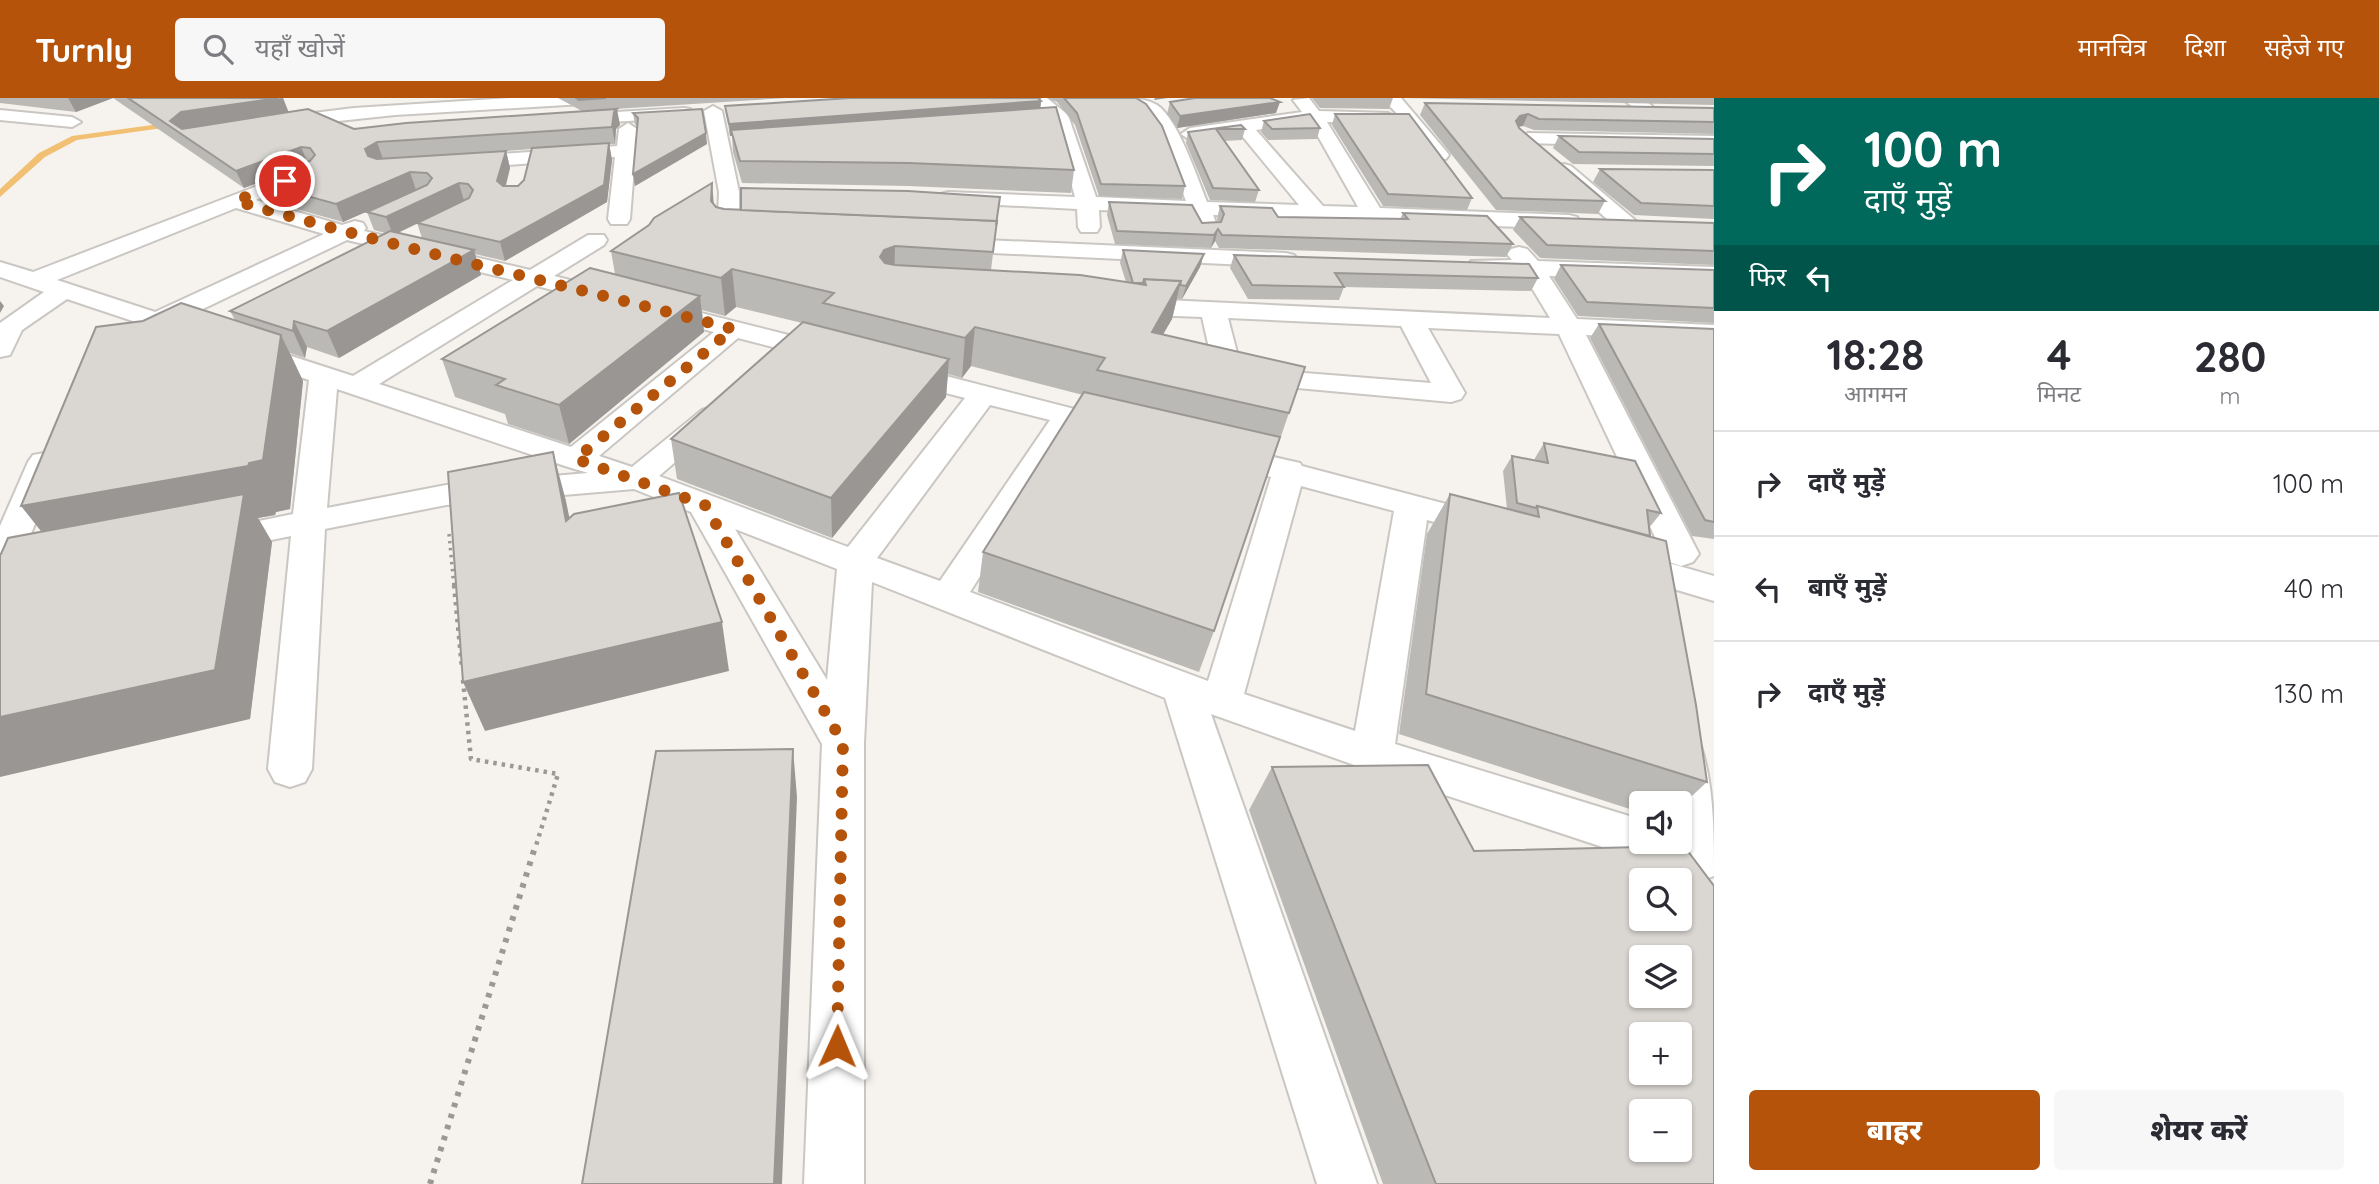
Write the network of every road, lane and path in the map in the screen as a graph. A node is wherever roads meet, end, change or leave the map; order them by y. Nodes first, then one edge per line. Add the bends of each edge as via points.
1 (490, 98) edge
2 (602, 98) edge
3 (1036, 98) edge
4 (1128, 98) edge
5 (1301, 98) edge
6 (463, 104) junction
7 (1626, 104) edge
8 (1176, 105) edge
9 (1407, 107) edge
10 (1152, 109) junction
11 (1655, 111) edge
12 (0, 115) edge
13 (631, 116) junction
14 (1314, 116) junction
15 (1062, 120) junction
16 (550, 121) edge
17 (1035, 121) edge
18 (72, 122) dead end
19 (1509, 123) edge
20 (255, 126) edge
21 (1243, 126) junction
22 (1171, 136) junction
23 (1528, 139) junction
24 (1714, 142) edge
25 (624, 151) junction
26 (526, 158) junction
27 (435, 165) edge
28 (1453, 173) edge
29 (1567, 173) junction
30 (1594, 173) dead end
31 (285, 181) edge
32 (519, 184) edge
33 (729, 192) junction
34 (756, 192) edge
35 (1470, 195) edge
36 (922, 196) edge
37 (236, 201) junction
38 (1088, 205) junction
39 (1200, 209) junction
40 (1317, 213) junction
41 (1373, 215) junction
42 (378, 217) edge
43 (1487, 218) junction
44 (619, 219) dead end
45 (1627, 225) junction
46 (1652, 226) edge
47 (432, 227) edge
48 (344, 233) junction
49 (770, 237) edge
50 (596, 240) dead end
51 (923, 244) edge
52 (398, 245) junction
53 (1090, 252) junction
54 (1219, 258) junction
55 (1314, 261) edge
56 (361, 264) edge
57 (1463, 265) edge
58 (1531, 267) junction
59 (0, 269) edge
60 (1714, 274) edge
61 (530, 278) junction
62 (1088, 278) edge
63 (51, 284) junction
64 (603, 284) junction
65 (1228, 299) junction
66 (1100, 305) edge
67 (558, 315) edge
68 (1410, 319) junction
69 (158, 320) junction
70 (1569, 325) junction
71 (733, 329) junction
72 (1709, 338) edge
73 (0, 349) edge
74 (340, 380) junction
75 (983, 394) junction
76 (733, 399) edge
77 (1067, 417) junction
78 (1145, 436) edge
79 (53, 441) edge
80 (1197, 448) edge
81 (576, 459) junction
82 (1289, 470) junction
83 (637, 479) junction
84 (446, 495) junction
85 (705, 505) junction
86 (1412, 506) junction
87 (309, 522) junction
88 (1519, 535) edge
89 (188, 546) edge
90 (1600, 556) edge
91 (855, 562) junction
92 (1667, 562) junction
93 (9, 575) edge
94 (1714, 589) edge
95 (948, 597) junction
96 (1660, 612) edge
97 (1202, 694) junction
98 (1676, 709) edge
99 (843, 743) junction
100 (1372, 754) junction
101 (290, 769) dead end
102 (1629, 836) edge
103 (1666, 854) edge
104 (1693, 869) edge
105 (430, 1184) edge
106 (834, 1184) edge
107 (1347, 1184) edge

1 - 6 street
2 - 6 street
3 - 15 street
4 - 10 street
5 - 14 street
6 - 20 street
7 - 11 street
8 - 10 street
9 - 14 street
9 - 28 street
10 - 22 street
12 - 18 street
13 - 16 street
13 - 25 street
13 - 33 street via 720,110 729,145
14 - 21 street
14 - 41 street
15 - 17 street
15 - 38 street
19 - 23 street
21 - 22 street
21 - 40 street
22 - 39 street
23 - 24 street
23 - 29 street
25 - 26 street
25 - 44 street
26 - 27 street
26 - 32 street
29 - 30 street
29 - 45 street
31 - 37 street
33 - 34 street
33 - 49 street via 728,235
35 - 43 street
36 - 38 street
37 - 48 street
37 - 63 street
38 - 39 street
38 - 53 street
39 - 40 street
39 - 54 street
40 - 41 street
41 - 43 street
42 - 48 street
43 - 45 street
43 - 58 street
45 - 46 street
47 - 52 street
48 - 52 street
48 - 69 street
50 - 61 street
51 - 53 street
52 - 56 street
52 - 61 street
53 - 54 street
53 - 62 street
54 - 55 street
54 - 65 street
57 - 58 street
58 - 60 street
58 - 70 street
59 - 63 street
61 - 64 street
61 - 74 street
63 - 69 street via 106,316
63 - 73 street via 12,326
64 - 67 street
64 - 71 street
65 - 66 street
65 - 68 street
65 - 68 street via 1229,375 1451,393
68 - 70 street
69 - 74 street via 227,333
70 - 72 street
70 - 92 street
71 - 75 street via 787,355 857,361
71 - 81 street
74 - 81 street via 429,398
74 - 87 street
75 - 77 street
75 - 91 street
76 - 83 street
77 - 78 street
77 - 95 street
79 - 93 street
80 - 82 street
81 - 83 street
82 - 86 street
82 - 97 street
83 - 84 street
83 - 85 street
84 - 87 street
84 - 105 path via 471,759 558,774
85 - 91 street
85 - 99 street
86 - 88 street
86 - 100 street
87 - 89 street
87 - 101 street
90 - 92 street
91 - 95 street
91 - 99 street
92 - 94 street
92 - 96 street
95 - 97 street
97 - 100 street
97 - 107 street
98 - 104 street
99 - 106 street
100 - 102 street
103 - 104 street

